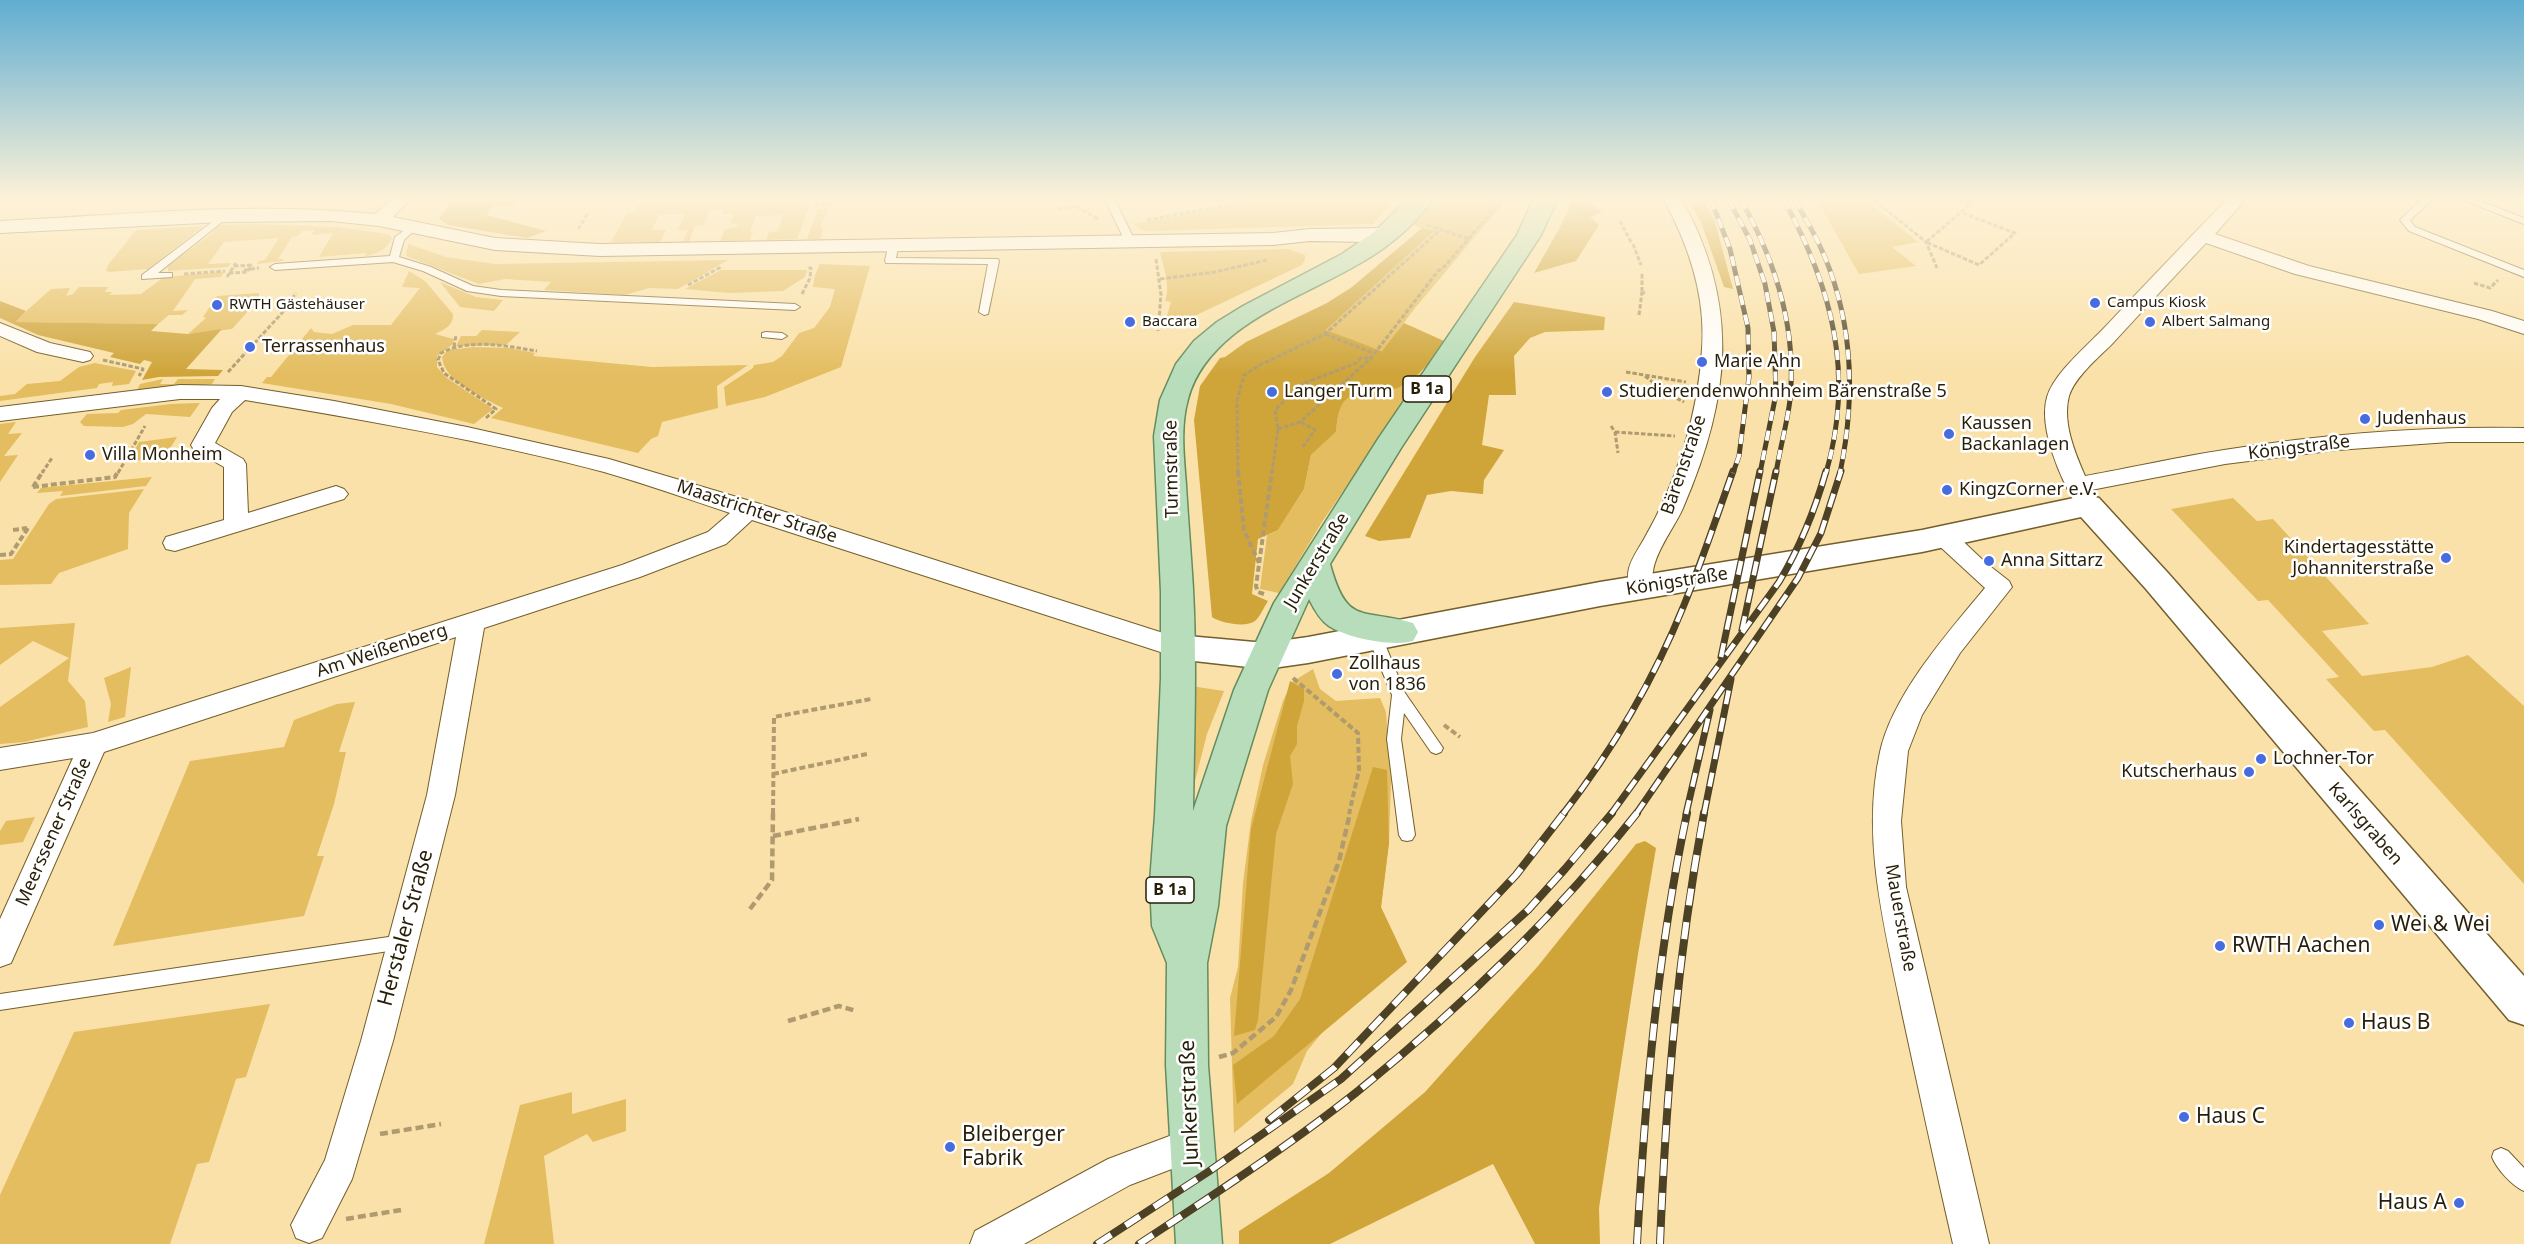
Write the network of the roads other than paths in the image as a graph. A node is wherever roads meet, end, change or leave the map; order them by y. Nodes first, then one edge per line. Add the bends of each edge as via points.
1 (170, 258) edge
2 (891, 258) edge
3 (1335, 258) edge
4 (1350, 258) edge
5 (1514, 258) edge
6 (1698, 258) edge
7 (2182, 258) edge
8 (2267, 258) edge
9 (2484, 258) edge
10 (394, 259) joint
11 (275, 267) dead end
12 (1337, 268) junction
13 (2524, 274) edge
14 (168, 275) road end
15 (795, 307) road end
16 (984, 312) dead end
17 (2524, 328) edge
18 (0, 329) edge
19 (766, 335) dead end
20 (782, 336) dead end
21 (84, 356) dead end
22 (241, 393) junction
23 (0, 414) edge
24 (2524, 435) edge
25 (336, 494) dead end
26 (2082, 495) junction
27 (750, 509) junction
28 (236, 525) junction
29 (1943, 536) junction
30 (175, 543) dead end
31 (1314, 563) junction
32 (1642, 587) junction
33 (472, 622) junction
34 (1388, 634) junction
35 (1176, 647) junction
36 (1266, 656) junction
37 (1399, 695) junction
38 (93, 744) junction
39 (1436, 748) dead end
40 (0, 759) edge
41 (1407, 835) dead end
42 (402, 942) junction
43 (0, 953) edge
44 (1186, 963) junction
45 (0, 1002) edge
46 (2524, 1006) edge
47 (1191, 1146) junction
48 (2501, 1157) dead end
49 (2524, 1182) edge
50 (309, 1225) road end
51 (988, 1244) edge
52 (1199, 1244) edge
53 (1971, 1244) edge

1 - 14 lane via 146,277
2 - 16 lane via 890,261 994,261
3 - 12 street
4 - 12 main road, Turmstraße / B 1a
5 - 31 main road, Junkerstraße / B 1a
6 - 32 street, Bärenstraße via 1710,299 1711,353 1703,411 1679,491 1641,565
7 - 26 street via 2086,359 2057,398 2062,446
8 - 17 street
9 - 13 lane
10 - 11 lane
10 - 15 lane via 471,289 501,293
12 - 35 main road, Turmstraße / B 1a via 1235,320 1190,363 1174,393 1168,436 1177,592
18 - 21 street via 44,348
19 - 20 lane
22 - 23 street, Maastrichter Straße via 180,392
22 - 27 street, Maastrichter Straße via 467,434 609,466
22 - 28 street via 223,408 202,446 235,464
24 - 26 street, Königstraße via 2467,433 2311,445 2223,458
25 - 28 street
26 - 29 street, Königstraße
26 - 46 street, Karlsgraben
27 - 33 street, Am Weißenberg via 729,530 704,545
27 - 35 street, Maastrichter Straße
28 - 30 street
29 - 32 street, Königstraße
29 - 53 street, Mauerstraße via 2000,587 1952,646 1909,712 1894,751 1887,821 1891,886
31 - 34 main road via 1319,587 1335,615
31 - 36 main road, Junkerstraße / B 1a
32 - 34 street, Königstraße
33 - 38 street, Am Weißenberg
33 - 42 street, Herstaler Straße via 441,795
34 - 36 street, Königstraße
34 - 37 lane
35 - 36 street, Maastrichter Straße
35 - 44 main road, Junkerstraße / B 1a via 1174,815 1169,882 1172,926
36 - 44 main road, Junkerstraße / B 1a via 1206,826 1198,906
37 - 39 lane
37 - 41 lane via 1394,739
38 - 40 street, Am Weißenberg
38 - 43 street, Meerssener Straße
42 - 45 lane
42 - 50 street, Herstaler Straße via 340,1167
44 - 47 main road, Junkerstraße / B 1a
47 - 51 street via 1120,1171
47 - 52 main road, Junkerstraße / B 1a
48 - 49 lane

